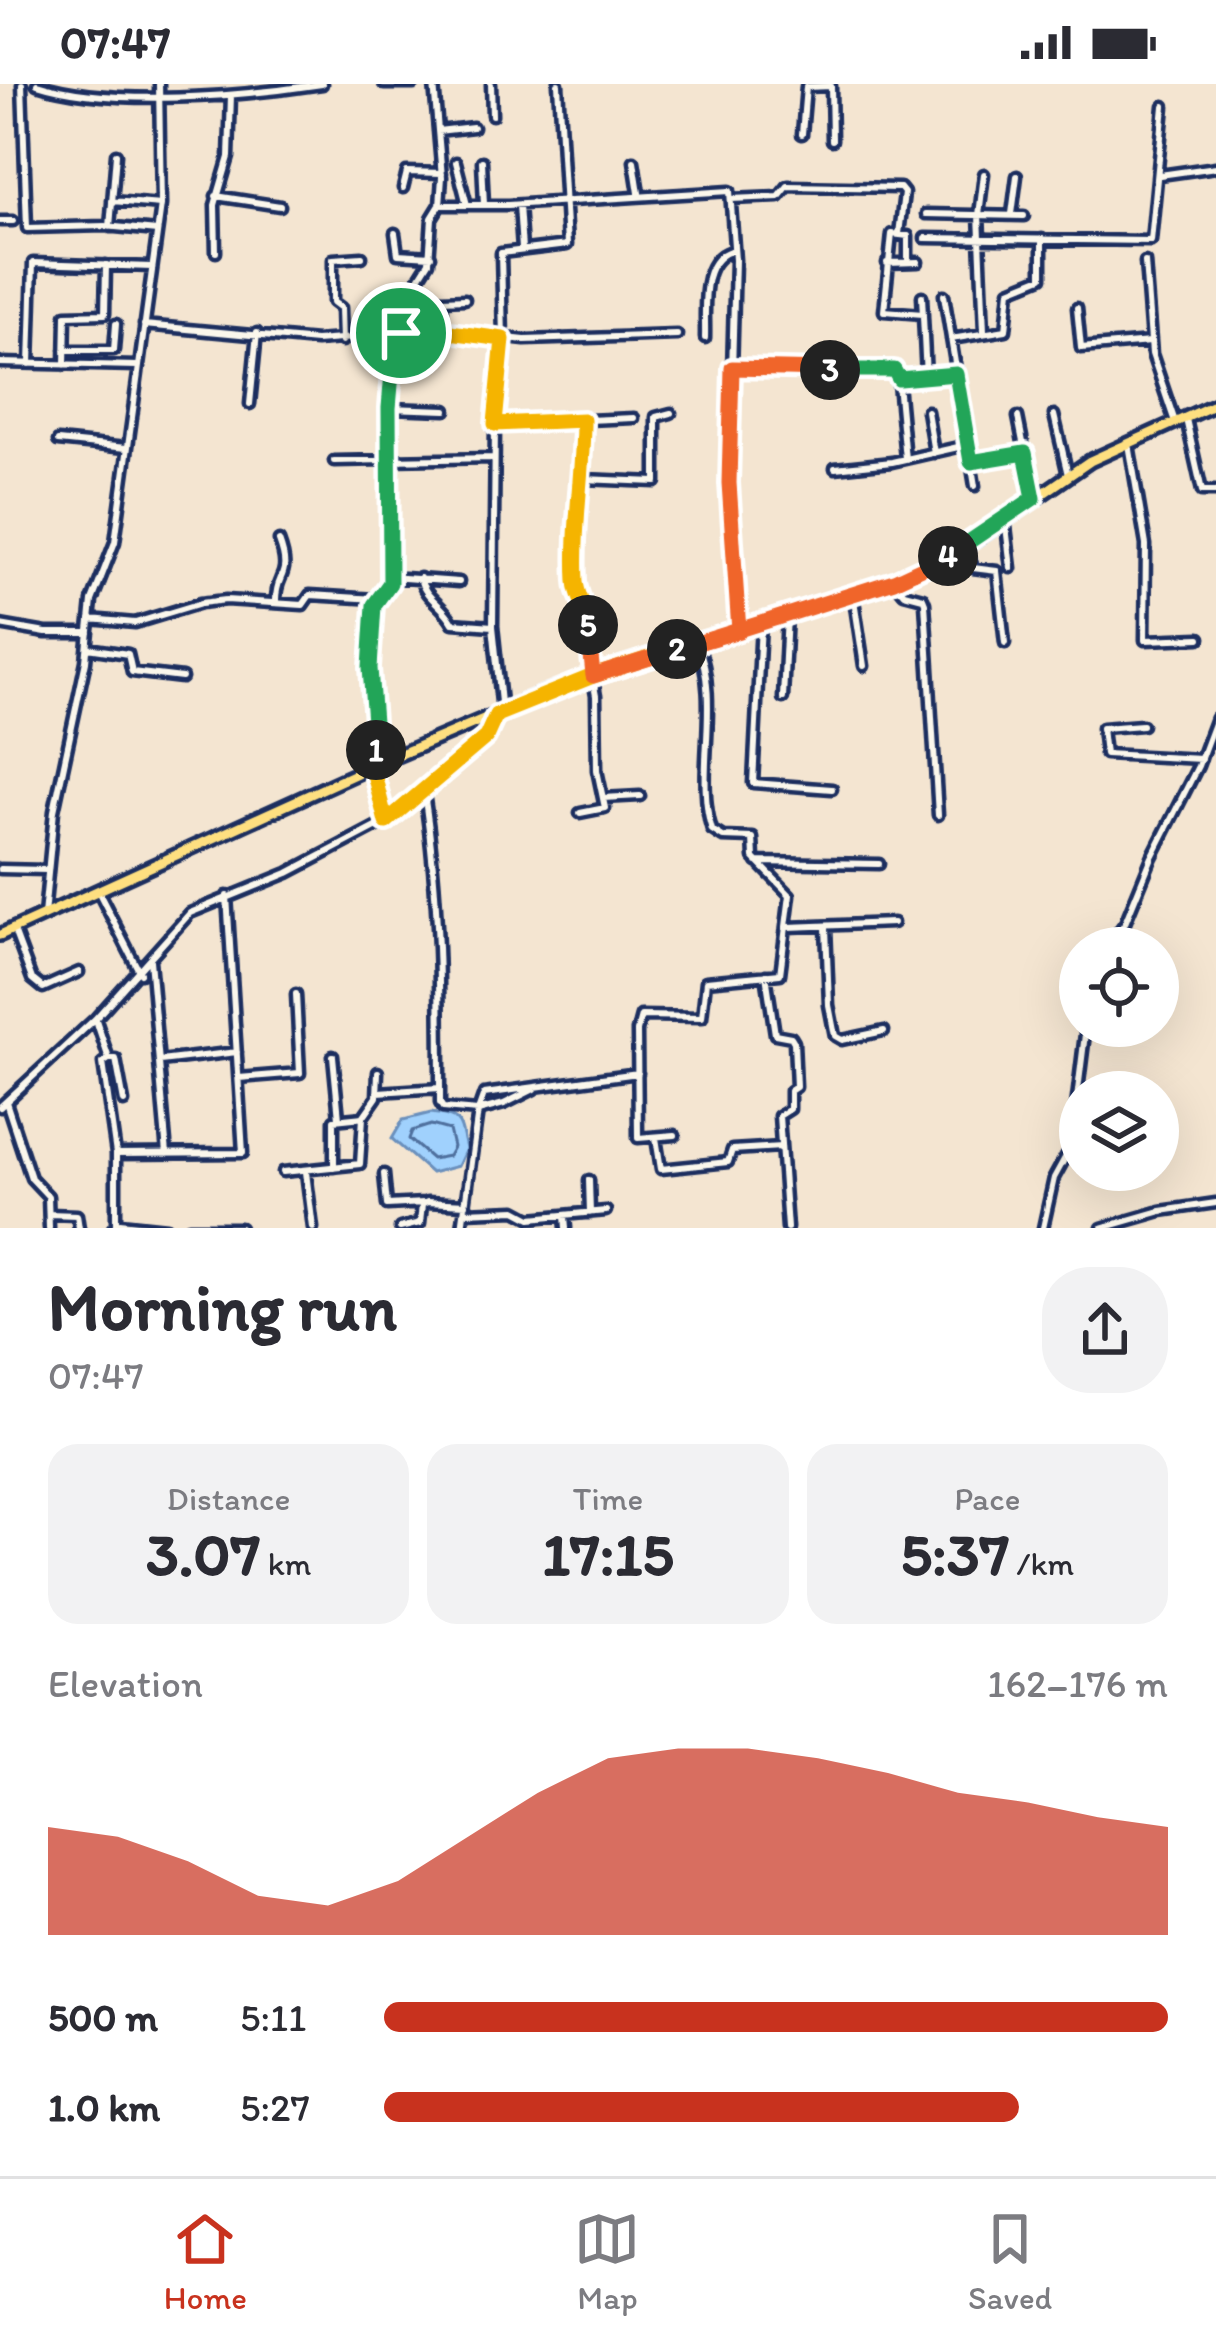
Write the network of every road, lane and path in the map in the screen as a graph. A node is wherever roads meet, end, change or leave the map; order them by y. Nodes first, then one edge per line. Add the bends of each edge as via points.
1 (22, 84) edge
2 (38, 84) edge
3 (159, 84) edge
4 (322, 84) edge
5 (384, 84) edge
6 (414, 84) edge
7 (434, 84) edge
8 (490, 84) edge
9 (558, 84) edge
10 (817, 85) edge
11 (70, 88) edge
12 (160, 95) junction
13 (231, 95) junction
14 (1164, 106) dead end
15 (492, 116) dead end
16 (473, 127) dead end
17 (438, 131) junction
18 (802, 134) dead end
19 (832, 140) dead end
20 (116, 154) dead end
21 (482, 161) dead end
22 (634, 161) dead end
23 (456, 162) dead end
24 (1216, 167) edge
25 (442, 173) junction
26 (984, 174) dead end
27 (1159, 175) junction
28 (1018, 176) dead end
29 (404, 188) dead end
30 (639, 194) junction
31 (217, 196) junction
32 (731, 199) junction
33 (112, 200) junction
34 (565, 201) junction
35 (160, 205) junction
36 (519, 205) junction
37 (280, 206) dead end
38 (440, 206) junction
39 (467, 206) junction
40 (484, 206) junction
41 (926, 214) dead end
42 (979, 215) junction
43 (1012, 215) junction
44 (1024, 216) dead end
45 (0, 221) edge
46 (13, 221) dead end
47 (110, 227) junction
48 (157, 231) junction
49 (395, 233) dead end
50 (899, 234) junction
51 (925, 238) dead end
52 (979, 238) junction
53 (1042, 238) junction
54 (522, 250) junction
55 (734, 250) junction
56 (216, 252) dead end
57 (362, 256) dead end
58 (430, 256) junction
59 (1145, 262) dead end
60 (887, 263) junction
61 (106, 265) junction
62 (152, 267) junction
63 (944, 295) dead end
64 (922, 296) dead end
65 (407, 297) junction
66 (465, 299) dead end
67 (442, 300) junction
68 (1077, 308) dead end
69 (923, 314) junction
70 (116, 325) dead end
71 (144, 325) junction
72 (442, 331) junction
73 (257, 333) junction
74 (984, 333) junction
75 (677, 335) dead end
76 (395, 337) junction
77 (705, 338) dead end
78 (503, 339) junction
79 (951, 339) junction
80 (342, 341) junction
81 (1150, 342) junction
82 (65, 350) junction
83 (0, 363) edge
84 (30, 364) junction
85 (65, 365) junction
86 (138, 366) junction
87 (732, 368) junction
88 (956, 374) junction
89 (926, 377) junction
90 (899, 379) junction
91 (250, 404) dead end
92 (1216, 404) edge
93 (389, 408) junction
94 (446, 410) dead end
95 (927, 411) dead end
96 (671, 413) dead end
97 (1054, 416) dead end
98 (1018, 417) dead end
99 (634, 418) dead end
100 (583, 420) junction
101 (1181, 421) junction
102 (495, 424) junction
103 (58, 442) dead end
104 (1129, 444) junction
105 (968, 445) junction
106 (126, 448) junction
107 (934, 453) junction
108 (1025, 453) junction
109 (389, 458) junction
110 (494, 458) junction
111 (904, 459) junction
112 (334, 461) dead end
113 (971, 462) junction
114 (835, 468) dead end
115 (1068, 475) junction
116 (583, 479) junction
117 (975, 486) dead end
118 (1216, 491) edge
119 (1034, 498) junction
120 (1005, 518) junction
121 (279, 541) dead end
122 (966, 545) junction
123 (1011, 568) dead end
124 (390, 577) junction
125 (420, 578) junction
126 (894, 581) junction
127 (459, 582) dead end
128 (854, 593) junction
129 (377, 599) junction
130 (276, 602) junction
131 (787, 615) junction
132 (90, 620) junction
133 (760, 623) junction
134 (0, 626) edge
135 (493, 626) junction
136 (739, 631) junction
137 (89, 633) junction
138 (1200, 638) dead end
139 (697, 643) junction
140 (1005, 643) dead end
141 (88, 649) junction
142 (864, 666) dead end
143 (593, 676) junction
144 (182, 678) dead end
145 (783, 698) dead end
146 (499, 713) junction
147 (1216, 720) edge
148 (1142, 724) dead end
149 (1201, 759) junction
150 (374, 765) junction
151 (832, 789) dead end
152 (424, 793) junction
153 (640, 796) dead end
154 (603, 798) junction
155 (580, 813) dead end
156 (938, 814) dead end
157 (386, 822) junction
158 (757, 862) junction
159 (879, 864) dead end
160 (0, 869) edge
161 (46, 870) junction
162 (98, 890) junction
163 (227, 896) junction
164 (44, 915) junction
165 (893, 923) dead end
166 (788, 927) junction
167 (826, 927) junction
168 (1122, 927) edge
169 (13, 928) junction
170 (0, 935) edge
171 (150, 959) junction
172 (79, 972) dead end
173 (140, 973) junction
174 (766, 975) junction
175 (296, 994) dead end
176 (95, 1018) junction
177 (884, 1031) dead end
178 (1084, 1047) edge
179 (237, 1052) junction
180 (334, 1057) dead end
181 (109, 1059) junction
182 (160, 1061) junction
183 (378, 1072) dead end
184 (638, 1073) junction
185 (239, 1078) junction
186 (440, 1088) junction
187 (534, 1089) junction
188 (378, 1092) junction
189 (124, 1102) dead end
190 (3, 1104) edge
191 (478, 1112) junction
192 (363, 1117) junction
193 (339, 1118) junction
194 (675, 1136) dead end
195 (656, 1138) junction
196 (781, 1147) junction
197 (116, 1154) junction
198 (167, 1154) junction
199 (334, 1167) junction
200 (306, 1171) junction
201 (283, 1172) dead end
202 (384, 1174) dead end
203 (590, 1180) dead end
204 (424, 1203) junction
205 (1216, 1203) edge
206 (466, 1208) junction
207 (606, 1211) dead end
208 (590, 1213) junction
209 (50, 1214) junction
210 (566, 1216) junction
211 (1118, 1225) edge
212 (114, 1226) edge
213 (49, 1228) edge
214 (79, 1228) edge
215 (166, 1228) edge
216 (188, 1228) edge
217 (240, 1228) edge
218 (314, 1228) edge
219 (400, 1228) edge
220 (462, 1228) edge
221 (566, 1228) edge
222 (787, 1228) edge
223 (1042, 1228) edge
224 (1102, 1228) edge

1 - 47 street via 27,228
2 - 11 street
3 - 12 street
4 - 13 street
5 - 6 street
7 - 17 street
8 - 15 street
9 - 34 street
10 - 18 street via 805,89
10 - 19 street via 833,87
11 - 12 street
12 - 13 street
12 - 35 street
13 - 31 street via 229,157
14 - 27 street
16 - 17 street
17 - 25 street
20 - 33 street
21 - 40 street
22 - 30 street
23 - 39 street
24 - 27 street
25 - 29 street via 407,172
25 - 38 street
26 - 42 street
27 - 53 street via 1150,241
28 - 43 street
30 - 32 street via 725,189
30 - 34 street
31 - 37 street
31 - 56 street
32 - 50 street via 779,197 788,186 900,188
32 - 55 street
33 - 35 street
33 - 47 street
34 - 36 street
34 - 54 street via 566,247
35 - 48 street
36 - 40 street
36 - 54 street
38 - 39 street
38 - 58 street
39 - 40 street
41 - 42 street
42 - 43 street
42 - 52 street
43 - 44 street
45 - 46 street
47 - 48 street
48 - 62 street
49 - 58 street via 398,254
50 - 60 street via 890,236
50 - 60 street via 909,238 913,262
51 - 52 street
52 - 53 street
52 - 74 street
53 - 74 street via 1042,277 1010,290 1006,330
54 - 78 street via 501,254
55 - 77 street via 710,267
55 - 87 street
57 - 80 street via 333,259
58 - 65 street
59 - 81 street
60 - 69 street via 884,311
61 - 62 street
61 - 82 street via 105,314 67,314
61 - 84 street via 33,263
62 - 71 street
63 - 79 street
64 - 69 street
65 - 67 street
65 - 76 street
66 - 67 street
67 - 72 street
68 - 81 street via 1082,348
69 - 89 street
70 - 82 street via 114,350
71 - 73 street
71 - 86 street
72 - 76 street
72 - 78 street
73 - 80 street
73 - 91 street
74 - 79 street
75 - 78 street
76 - 80 street
76 - 93 street
78 - 102 street
79 - 88 street
81 - 101 street via 1157,377
82 - 85 street
83 - 84 street
84 - 85 street
85 - 86 street
86 - 106 street
87 - 90 street via 894,370
87 - 136 street via 729,483
88 - 89 street
88 - 105 street
89 - 90 street
90 - 111 street
92 - 101 main road
93 - 94 street
93 - 109 street
95 - 107 street
96 - 116 street via 656,417 656,482
97 - 115 street
98 - 108 street
99 - 100 street
100 - 102 street
100 - 116 street
101 - 104 main road
101 - 118 street via 1202,491
102 - 110 street
103 - 106 street
104 - 115 main road
104 - 138 street via 1146,545 1145,640
105 - 107 street
105 - 113 street
106 - 132 street via 113,550
107 - 111 street
108 - 113 street
108 - 119 street
109 - 110 street
109 - 112 street
109 - 124 street
110 - 135 street
111 - 114 street
113 - 117 street
115 - 119 main road
116 - 143 street via 576,587 587,609
119 - 120 main road
120 - 122 main road
120 - 123 street
121 - 130 street via 287,562
122 - 126 main road
122 - 140 street via 973,568 998,572
124 - 125 street
124 - 129 street
125 - 127 street
125 - 135 street via 453,623
126 - 128 main road
126 - 156 street via 926,603
128 - 131 main road
128 - 142 street
129 - 130 street
129 - 150 street
130 - 132 street via 211,602 135,623
131 - 133 main road
131 - 145 street
132 - 137 street
133 - 136 main road
133 - 151 street via 753,783
134 - 137 street
135 - 146 street
136 - 139 main road
137 - 141 street
139 - 143 main road
139 - 158 street via 708,673 707,816 718,836 753,838
141 - 144 street via 128,654 132,672
141 - 161 street
143 - 146 main road
143 - 154 street
146 - 150 main road
146 - 152 street via 486,737
147 - 149 street
148 - 149 street via 1102,728 1105,754
149 - 168 street
150 - 157 street
150 - 162 main road
152 - 157 street
152 - 186 street via 438,917
153 - 154 street
154 - 155 street via 603,812
157 - 163 street
158 - 159 street
158 - 166 street via 790,892
160 - 161 street
161 - 164 street
162 - 164 main road
162 - 173 street
163 - 171 street via 190,914
163 - 179 street
164 - 169 main road
165 - 167 street
166 - 167 street
166 - 174 street via 782,973
167 - 177 street via 835,1036
169 - 170 main road
169 - 172 street via 43,988
171 - 173 street
171 - 182 street
173 - 176 street
174 - 184 street via 706,981 702,1017 643,1015
174 - 196 street via 775,1034 794,1042 796,1088 790,1109 779,1114
175 - 185 street via 300,1073
176 - 181 street
176 - 190 street
178 - 223 street via 1072,1147 1054,1178
179 - 182 street
179 - 185 street
180 - 193 street
181 - 189 street via 117,1061
181 - 197 street via 103,1063
182 - 198 street
183 - 188 street
184 - 187 street
184 - 195 street via 638,1138
185 - 198 street via 243,1154
186 - 188 street
186 - 191 street via 443,1108
187 - 191 street
187 - 191 street via 484,1094
188 - 192 street
190 - 209 street via 31,1178 49,1196
191 - 206 street
192 - 193 street
192 - 199 street via 360,1164
193 - 199 street
194 - 195 street
195 - 196 street via 664,1169 728,1162 731,1150
196 - 222 street
197 - 198 street
197 - 212 street
199 - 200 street
200 - 201 street
200 - 218 street
202 - 204 street via 387,1205
203 - 208 street
204 - 206 street
204 - 219 street via 420,1223
205 - 211 street
206 - 210 street
206 - 220 street
207 - 208 street
208 - 210 street
209 - 213 street
209 - 214 street via 77,1215
210 - 221 street
211 - 224 street
212 - 215 street
216 - 217 street

